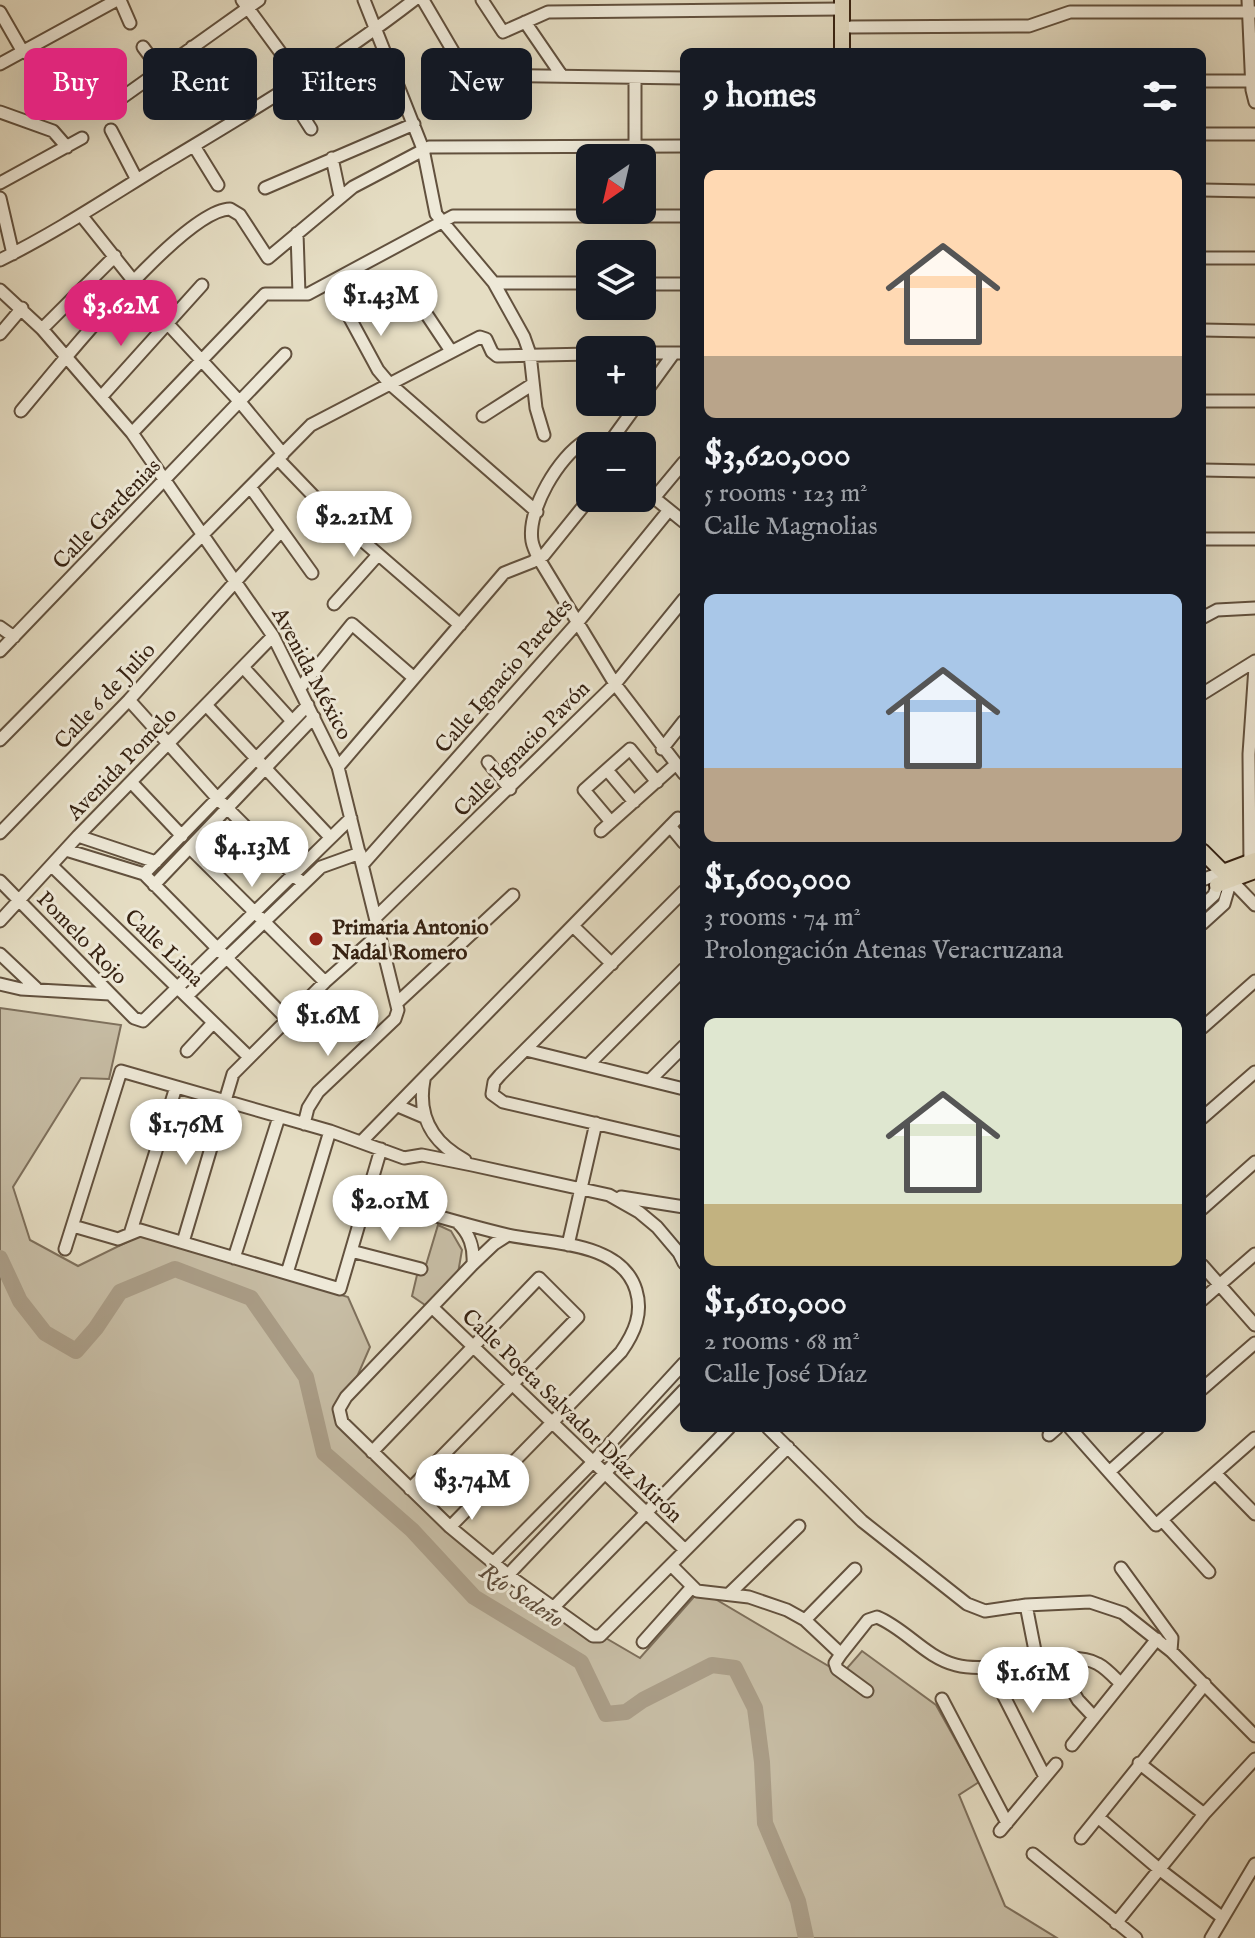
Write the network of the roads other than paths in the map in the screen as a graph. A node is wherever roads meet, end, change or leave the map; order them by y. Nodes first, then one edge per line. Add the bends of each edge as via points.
1 (119, 0) edge
2 (259, 0) edge
3 (364, 0) edge
4 (414, 0) edge
5 (423, 0) edge
6 (482, 0) edge
7 (845, 3) edge
8 (245, 4) edge
9 (1250, 8) edge
10 (0, 12) edge
11 (525, 22) junction
12 (130, 23) dead end
13 (851, 27) junction
14 (376, 30) junction
15 (192, 47) edge
16 (277, 48) edge
17 (348, 48) edge
18 (451, 48) edge
19 (842, 48) edge
20 (852, 48) edge
21 (23, 52) junction
22 (0, 64) edge
23 (532, 76) edge
24 (562, 76) junction
25 (635, 78) junction
26 (680, 78) edge
27 (1206, 81) edge
28 (1253, 81) edge
29 (273, 96) edge
30 (1255, 102) edge
31 (0, 112) edge
32 (305, 120) edge
33 (414, 124) junction
34 (311, 129) dead end
35 (111, 130) dead end
36 (1206, 134) edge
37 (1255, 134) edge
38 (82, 138) dead end
39 (635, 144) edge
40 (194, 146) junction
41 (680, 146) edge
42 (67, 147) junction
43 (423, 149) junction
44 (656, 149) edge
45 (576, 150) edge
46 (332, 158) junction
47 (137, 180) junction
48 (0, 183) edge
49 (218, 185) dead end
50 (265, 188) dead end
51 (1206, 190) edge
52 (1255, 191) edge
53 (340, 196) junction
54 (1, 205) edge
55 (576, 214) edge
56 (656, 214) edge
57 (81, 215) junction
58 (680, 216) edge
59 (440, 221) junction
60 (297, 233) junction
61 (13, 254) junction
62 (115, 256) junction
63 (1206, 258) edge
64 (1255, 258) edge
65 (0, 260) edge
66 (135, 282) junction
67 (494, 283) junction
68 (576, 283) edge
69 (656, 284) edge
70 (680, 284) edge
71 (202, 285) dead end
72 (407, 285) dead end
73 (0, 290) edge
74 (299, 294) junction
75 (22, 308) junction
76 (346, 311) dead end
77 (167, 323) junction
78 (42, 329) junction
79 (1206, 330) edge
80 (1255, 331) edge
81 (0, 334) edge
82 (451, 351) junction
83 (656, 353) edge
84 (679, 353) edge
85 (285, 354) dead end
86 (530, 354) junction
87 (576, 354) edge
88 (67, 357) junction
89 (201, 360) junction
90 (656, 381) edge
91 (389, 383) junction
92 (533, 384) junction
93 (102, 396) junction
94 (1206, 401) edge
95 (1255, 401) edge
96 (240, 402) junction
97 (21, 411) dead end
98 (483, 416) dead end
99 (132, 433) junction
100 (544, 435) dead end
101 (576, 446) edge
102 (281, 457) junction
103 (680, 467) edge
104 (1206, 470) edge
105 (1255, 471) edge
106 (167, 480) junction
107 (251, 488) junction
108 (656, 496) edge
109 (656, 500) edge
110 (669, 510) junction
111 (537, 512) junction
112 (578, 512) edge
113 (680, 519) edge
114 (281, 531) junction
115 (203, 534) junction
116 (1206, 539) edge
117 (1255, 539) edge
118 (377, 556) junction
119 (539, 559) junction
120 (312, 573) dead end
121 (234, 582) junction
122 (334, 604) dead end
123 (680, 604) edge
124 (1255, 608) edge
125 (1206, 616) edge
126 (578, 622) junction
127 (460, 625) junction
128 (0, 627) edge
129 (273, 636) junction
130 (14, 637) junction
131 (0, 651) edge
132 (1255, 664) edge
133 (243, 667) junction
134 (414, 678) junction
135 (615, 684) junction
136 (300, 688) junction
137 (1206, 692) edge
138 (129, 700) junction
139 (206, 705) junction
140 (308, 705) junction
141 (314, 717) junction
142 (292, 721) junction
143 (680, 726) edge
144 (0, 740) edge
145 (169, 742) junction
146 (662, 749) junction
147 (255, 759) junction
148 (488, 762) dead end
149 (338, 767) junction
150 (264, 769) junction
151 (607, 770) junction
152 (680, 770) edge
153 (131, 782) junction
154 (657, 782) junction
155 (510, 789) junction
156 (218, 799) junction
157 (634, 802) junction
158 (228, 809) junction
159 (351, 818) junction
160 (611, 822) junction
161 (601, 831) dead end
162 (0, 833) edge
163 (680, 835) edge
164 (78, 836) junction
165 (182, 836) junction
166 (330, 837) junction
167 (190, 848) junction
168 (66, 850) junction
169 (1206, 856) edge
170 (361, 858) junction
171 (156, 862) junction
172 (52, 866) junction
173 (1253, 867) edge
174 (292, 873) junction
175 (144, 874) junction
176 (1224, 879) junction
177 (1206, 880) edge
178 (0, 881) edge
179 (303, 884) junction
180 (154, 885) junction
181 (1206, 889) edge
182 (513, 895) dead end
183 (680, 895) edge
184 (19, 901) junction
185 (1206, 902) edge
186 (1255, 905) edge
187 (255, 911) junction
188 (376, 917) junction
189 (1206, 920) edge
190 (0, 921) edge
191 (266, 921) junction
192 (573, 926) junction
193 (380, 933) junction
194 (216, 949) junction
195 (0, 954) edge
196 (226, 959) junction
197 (612, 964) junction
198 (680, 973) edge
199 (1255, 981) edge
200 (325, 982) junction
201 (0, 984) edge
202 (36, 988) junction
203 (182, 991) junction
204 (110, 994) junction
205 (398, 1008) junction
206 (287, 1019) junction
207 (213, 1023) junction
208 (1206, 1024) edge
209 (526, 1050) junction
210 (680, 1050) edge
211 (187, 1051) dead end
212 (249, 1057) junction
213 (588, 1065) junction
214 (1255, 1072) edge
215 (424, 1080) junction
216 (650, 1080) junction
217 (176, 1087) junction
218 (680, 1088) edge
219 (224, 1101) junction
220 (398, 1106) junction
221 (1206, 1115) edge
222 (279, 1117) junction
223 (424, 1117) junction
224 (596, 1123) junction
225 (304, 1124) junction
226 (330, 1131) junction
227 (433, 1136) junction
228 (362, 1141) junction
229 (680, 1143) edge
230 (381, 1149) junction
231 (422, 1155) junction
232 (1255, 1162) edge
233 (472, 1165) junction
234 (581, 1189) junction
235 (609, 1195) junction
236 (367, 1196) junction
237 (1206, 1205) edge
238 (680, 1206) edge
239 (455, 1221) junction
240 (73, 1226) junction
241 (130, 1234) junction
242 (508, 1235) junction
243 (183, 1242) junction
244 (568, 1245) junction
245 (65, 1249) dead end
246 (351, 1251) junction
247 (680, 1252) edge
248 (1255, 1254) edge
249 (234, 1258) junction
250 (473, 1264) junction
251 (421, 1269) dead end
252 (1206, 1270) edge
253 (287, 1273) junction
254 (1219, 1285) junction
255 (1206, 1296) edge
256 (433, 1308) junction
257 (1255, 1325) edge
258 (1255, 1343) edge
259 (474, 1347) junction
260 (680, 1367) edge
261 (513, 1384) junction
262 (1206, 1386) edge
263 (680, 1394) edge
264 (552, 1423) junction
265 (725, 1432) edge
266 (772, 1432) edge
267 (1074, 1432) edge
268 (1154, 1432) edge
269 (1255, 1438) edge
270 (788, 1447) junction
271 (372, 1452) junction
272 (593, 1462) junction
273 (1109, 1472) junction
274 (605, 1473) junction
275 (1215, 1473) junction
276 (410, 1489) junction
277 (646, 1513) junction
278 (1255, 1514) edge
279 (1159, 1522) junction
280 (799, 1526) dead end
281 (450, 1527) junction
282 (685, 1550) junction
283 (493, 1563) junction
284 (671, 1565) junction
285 (1121, 1568) dead end
286 (855, 1569) dead end
287 (1209, 1572) dead end
288 (508, 1575) junction
289 (692, 1587) junction
290 (729, 1594) junction
291 (1026, 1605) junction
292 (553, 1608) junction
293 (805, 1620) junction
294 (1157, 1639) junction
295 (643, 1642) dead end
296 (1171, 1651) junction
297 (841, 1654) junction
298 (1054, 1659) junction
299 (1037, 1661) junction
300 (990, 1669) junction
301 (1121, 1684) junction
302 (1205, 1684) junction
303 (867, 1691) dead end
304 (942, 1699) dead end
305 (1094, 1717) junction
306 (1254, 1731) edge
307 (1072, 1745) dead end
308 (1255, 1759) edge
309 (1139, 1763) junction
310 (1056, 1764) dead end
311 (1045, 1777) junction
312 (1204, 1814) junction
313 (1098, 1817) junction
314 (1081, 1838) dead end
315 (1033, 1854) dead end
316 (1255, 1864) edge
317 (1159, 1869) junction
318 (1223, 1918) junction
319 (1116, 1923) junction
320 (1136, 1938) edge
321 (1211, 1938) edge

1 - 12 street
1 - 21 street
2 - 8 street
3 - 14 street
4 - 14 street
5 - 18 street
6 - 11 street via 503,32
7 - 11 street via 548,12
7 - 13 main road
7 - 19 main road
8 - 15 street
8 - 16 street
9 - 13 street via 1070,12 1029,26
9 - 28 street
10 - 21 street
11 - 24 street
13 - 20 main road
14 - 17 street
14 - 33 street
21 - 22 street
23 - 24 street
24 - 25 street
25 - 26 street
25 - 39 street
27 - 28 street
28 - 30 street
29 - 40 street
31 - 42 street via 53,131
32 - 34 street
33 - 43 street
33 - 46 street
35 - 47 street
36 - 37 street
38 - 42 street
40 - 47 street
40 - 49 street
41 - 44 street
42 - 48 street
43 - 45 street
43 - 53 street
43 - 59 street
46 - 50 street
46 - 53 street
47 - 57 street
51 - 52 street
53 - 60 street
54 - 61 street
55 - 59 street via 453,216
56 - 58 street
57 - 61 street
57 - 62 street
59 - 67 street
59 - 74 street via 308,294
60 - 66 street via 268,258 240,215 219,210 184,233
60 - 74 street
61 - 65 street
62 - 66 street
62 - 78 street
63 - 64 street
66 - 77 street
66 - 88 street
67 - 68 street
67 - 86 street
69 - 70 street
71 - 77 street
72 - 82 street
73 - 75 street, Avenida México
74 - 89 street via 265,294
75 - 78 street, Avenida México
75 - 81 street
76 - 91 street
77 - 89 street
77 - 93 street
78 - 88 street, Avenida México
79 - 80 street
82 - 86 street via 480,337 494,355
82 - 91 street
83 - 84 street
84 - 90 street
85 - 96 street, Calle Gardenias
86 - 87 street
86 - 92 street
88 - 93 street, Avenida México
88 - 97 street
89 - 96 street
89 - 99 street
91 - 102 street via 311,425
91 - 111 street
92 - 98 street
92 - 100 street
93 - 99 street, Avenida México
94 - 95 street
96 - 102 street
96 - 106 street, Calle Gardenias
99 - 106 street, Avenida México
101 - 111 street via 553,474
102 - 107 street
102 - 118 street via 320,503
103 - 108 street
104 - 105 street
106 - 115 street, Avenida México
106 - 130 street, Calle Gardenias
107 - 114 street
107 - 115 street
109 - 110 street
110 - 113 street
110 - 126 street, Calle Ignacio Paredes
111 - 119 street via 531,537
112 - 119 street
114 - 120 street
114 - 121 street, Calle 6 de Julio
115 - 121 street, Avenida México
115 - 144 street
116 - 117 street
118 - 122 street
118 - 127 street
119 - 126 street
119 - 127 street via 504,573
121 - 129 street, Avenida México
121 - 138 street, Calle 6 de Julio
123 - 135 street, Calle Ignacio Pavón
124 - 125 street via 1217,610
126 - 135 street
126 - 170 street, Calle Ignacio Paredes
127 - 134 street
128 - 130 street
129 - 133 street, Avenida Pomelo
129 - 136 street, Avenida México
130 - 131 street, Calle Gardenias
132 - 137 street
132 - 173 street via 1249,754
133 - 139 street, Avenida Pomelo
133 - 142 street
134 - 136 street via 352,624
134 - 149 street
135 - 146 street
135 - 155 street, Calle Ignacio Pavón
136 - 140 street, Avenida México
138 - 145 street
138 - 162 street, Calle 6 de Julio
139 - 145 street, Avenida Pomelo
139 - 147 street
140 - 141 street, Avenida México
140 - 142 street
141 - 149 street, Avenida México
141 - 150 street
142 - 147 street
143 - 146 street
145 - 153 street, Avenida Pomelo
145 - 156 street
146 - 152 street
147 - 150 street
147 - 156 street
148 - 155 street
149 - 159 street, Avenida México
150 - 158 street
150 - 166 street
151 - 154 street via 630,749
151 - 157 street
151 - 160 street via 584,790
152 - 154 street
153 - 164 street, Avenida Pomelo
153 - 165 street
154 - 157 street
155 - 188 street, Calle Ignacio Pavón
156 - 158 street
156 - 165 street
157 - 160 street
158 - 167 street
158 - 174 street
159 - 166 street
159 - 170 street, Avenida México
160 - 161 street
163 - 192 street via 674,822
164 - 168 street, Avenida Pomelo
164 - 171 street
165 - 171 street
166 - 174 street
167 - 180 street
167 - 187 street
168 - 172 street, Avenida Pomelo
168 - 175 street
169 - 176 main road
170 - 179 street via 321,867
170 - 188 street, Avenida México
171 - 175 street
172 - 184 street, Avenida Pomelo
172 - 203 street, Calle Lima
173 - 176 main road
174 - 179 street
174 - 187 street
175 - 180 street
176 - 177 street
176 - 181 street
176 - 185 street
176 - 186 street
176 - 189 street via 1224,904
178 - 184 street, Pomelo Rojo
179 - 191 street
180 - 194 street
182 - 205 street
183 - 197 street
184 - 190 street, Avenida Pomelo
184 - 204 street, Pomelo Rojo
187 - 191 street
187 - 194 street
188 - 193 street, Avenida México
191 - 196 street
191 - 200 street
192 - 197 street
192 - 215 street
193 - 200 street
193 - 205 street, Avenida México
194 - 196 street
194 - 203 street
195 - 202 street
196 - 203 street
196 - 206 street
197 - 209 street
198 - 213 street
199 - 208 street
200 - 206 street
201 - 202 street
202 - 204 street
203 - 204 street, Pomelo Rojo via 138,1021
203 - 207 street, Calle Lima
205 - 225 street via 318,1092
206 - 212 street
207 - 211 street
207 - 212 street, Calle Lima
209 - 213 street
209 - 224 street via 494,1082 496,1099
210 - 216 street
212 - 219 street via 233,1074
213 - 216 street
214 - 221 street
215 - 220 street
215 - 223 street
216 - 218 street
217 - 219 street
217 - 240 street via 121,1071
217 - 241 street
219 - 222 street
219 - 243 street
220 - 223 street
220 - 228 street
222 - 225 street
222 - 249 street
223 - 227 street
224 - 229 street
224 - 234 street
225 - 226 street
226 - 228 street
226 - 253 street
227 - 231 street
227 - 233 street
228 - 230 street
230 - 231 street via 404,1158
230 - 236 street
231 - 233 street
232 - 237 street
233 - 234 street
234 - 235 street
234 - 244 street
235 - 238 street
235 - 247 street via 639,1212
236 - 239 street
236 - 246 street
239 - 242 street
239 - 250 street via 468,1235
240 - 241 street via 118,1239
240 - 245 street
241 - 243 street via 140,1230
242 - 244 street
242 - 250 street
243 - 249 street
244 - 264 street via 617,1262 634,1283 639,1315 621,1352
246 - 251 street
246 - 253 street via 340,1289
248 - 254 street
249 - 253 street
250 - 256 street
252 - 254 street
254 - 255 street
254 - 257 street
256 - 259 street, Calle Poeta Salvador Díaz Mirón
256 - 271 street via 339,1409 342,1422
258 - 262 street
259 - 261 street, Calle Poeta Salvador Díaz Mirón
259 - 261 street via 539,1278 578,1317
259 - 271 street
260 - 272 street
261 - 264 street, Calle Poeta Salvador Díaz Mirón
261 - 276 street
263 - 274 street
264 - 272 street, Calle Poeta Salvador Díaz Mirón
264 - 281 street
265 - 277 street
266 - 270 street
267 - 273 street
268 - 273 street
269 - 275 street
270 - 282 street
270 - 291 street via 870,1528 967,1604 985,1611
271 - 276 street
272 - 274 street, Calle Poeta Salvador Díaz Mirón
272 - 283 street
273 - 279 street
274 - 277 street, Calle Poeta Salvador Díaz Mirón
274 - 288 street
275 - 278 street
275 - 279 street
276 - 281 street
277 - 282 street, Calle Poeta Salvador Díaz Mirón
277 - 292 street
279 - 287 street
280 - 290 street
281 - 283 street
282 - 284 street
283 - 288 street
284 - 289 street
284 - 292 street via 597,1637
285 - 296 street via 1172,1638
286 - 293 street
288 - 292 street
289 - 290 street
289 - 295 street
290 - 293 street via 776,1605
291 - 294 street via 1107,1606
291 - 299 street
293 - 297 street
294 - 296 street
294 - 301 street
296 - 302 street
297 - 300 street via 868,1620 877,1617 940,1659
297 - 303 street via 837,1669
298 - 299 street
298 - 301 street via 1096,1662
298 - 305 street
299 - 300 street
300 - 311 street
301 - 305 street
302 - 306 street
302 - 309 street
304 - 311 street via 1004,1827
305 - 307 street
308 - 312 street
309 - 312 street
309 - 313 street
310 - 311 street
312 - 317 street
313 - 314 street
313 - 317 street
315 - 319 street
316 - 318 street
317 - 318 street
317 - 319 street
318 - 321 street
319 - 320 street

